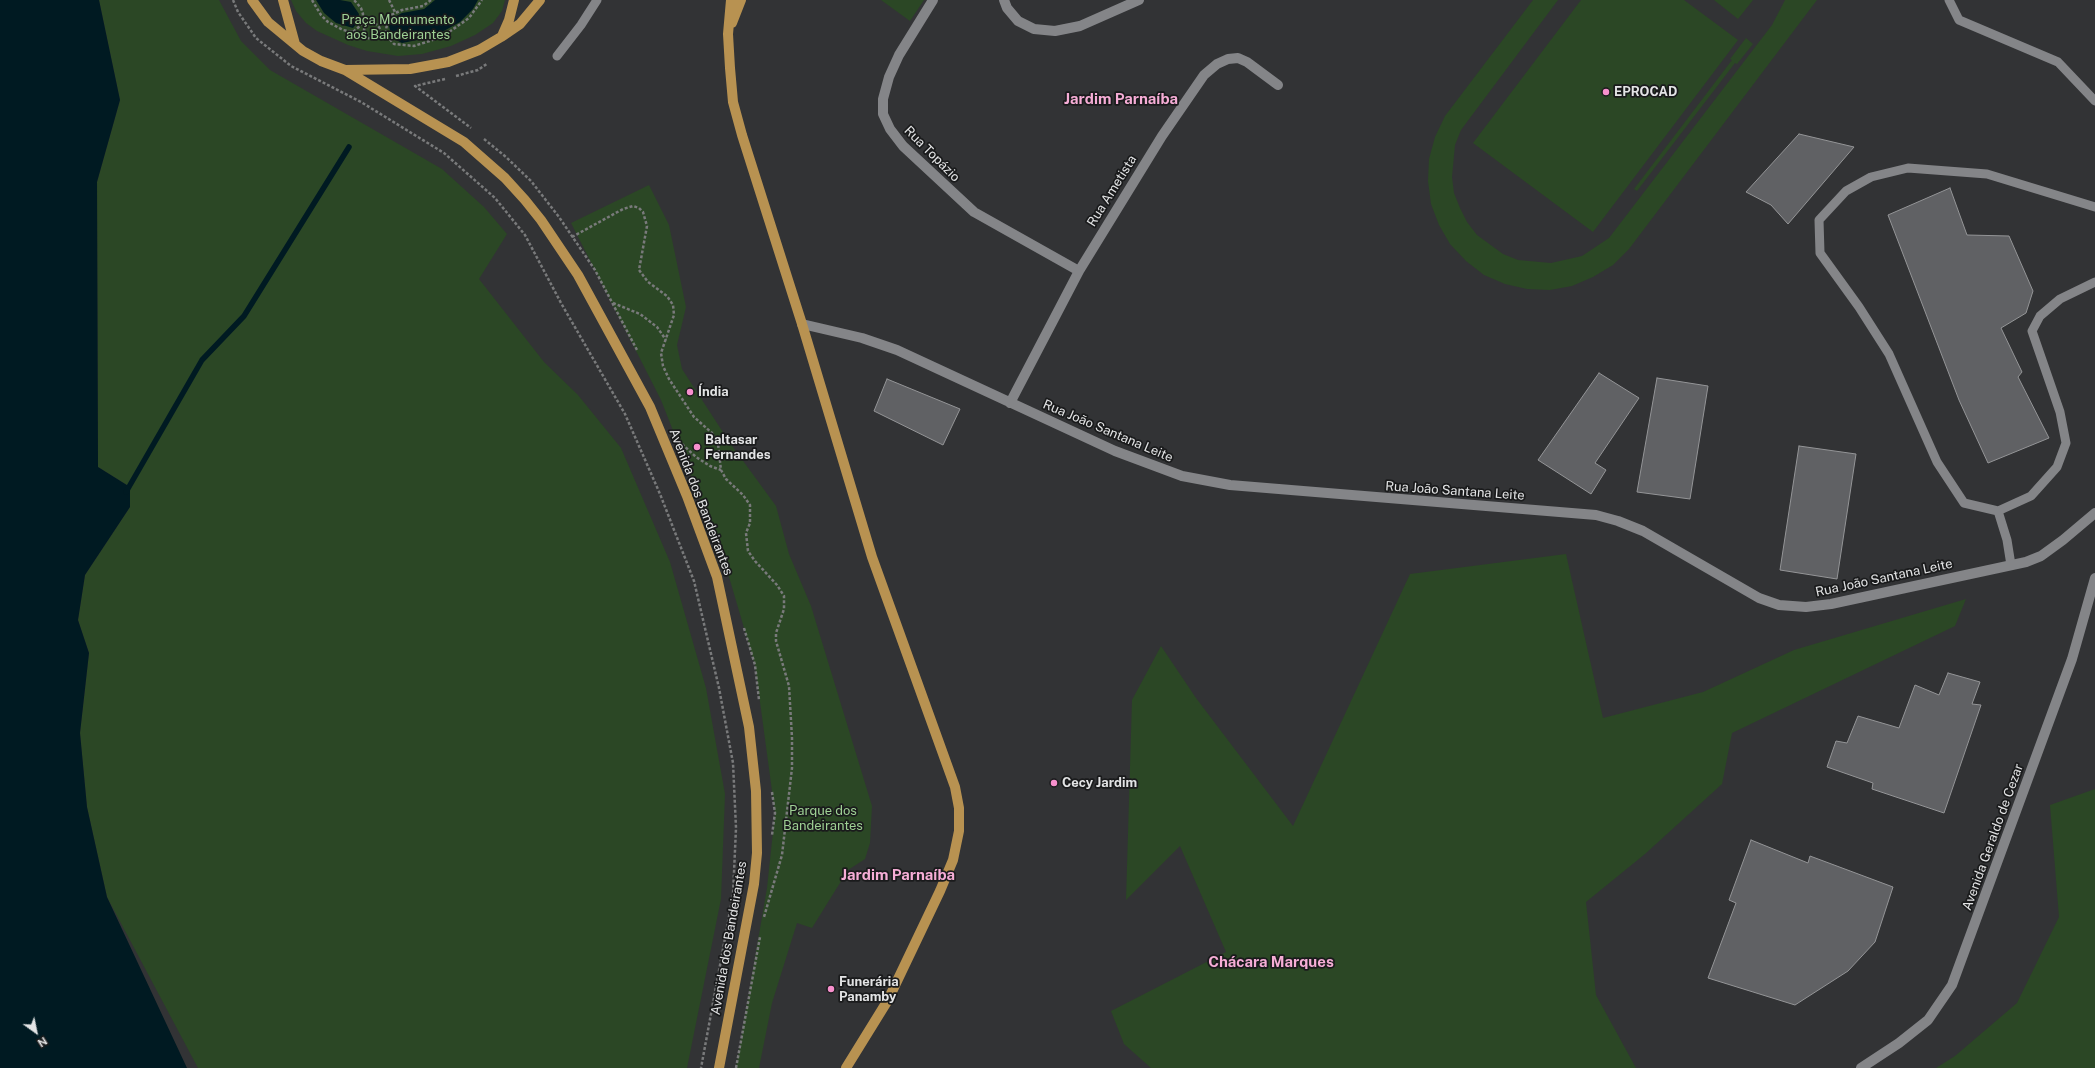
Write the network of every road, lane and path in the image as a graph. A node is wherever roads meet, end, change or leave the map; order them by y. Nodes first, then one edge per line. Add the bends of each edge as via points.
1 (233, 0) edge
2 (252, 0) edge
3 (283, 0) edge
4 (312, 0) edge
5 (356, 0) edge
6 (389, 0) edge
7 (431, 0) edge
8 (482, 0) edge
9 (514, 0) edge
10 (540, 0) edge
11 (597, 0) edge
12 (731, 0) edge
13 (741, 0) edge
14 (933, 0) edge
15 (1004, 0) edge
16 (1139, 0) edge
17 (1949, 0) edge
18 (395, 12) junction
19 (360, 25) junction
20 (365, 27) junction
21 (386, 30) junction
22 (380, 31) junction
23 (728, 34) junction
24 (501, 37) junction
25 (295, 44) junction
26 (557, 56) dead end
27 (490, 61) dead end
28 (345, 70) junction
29 (1278, 85) dead end
30 (2095, 101) edge
31 (477, 133) dead end
32 (483, 138) dead end
33 (2095, 206) edge
34 (572, 237) junction
35 (1079, 271) junction
36 (2095, 282) edge
37 (613, 303) junction
38 (802, 324) junction
39 (666, 340) junction
40 (640, 357) dead end
41 (1010, 403) junction
42 (681, 448) dead end
43 (721, 470) junction
44 (1998, 511) junction
45 (2095, 513) edge
46 (2011, 565) junction
47 (2095, 578) edge
48 (744, 627) dead end
49 (760, 704) dead end
50 (771, 790) dead end
51 (772, 843) dead end
52 (767, 894) dead end
53 (764, 917) junction
54 (762, 924) dead end
55 (761, 932) dead end
56 (701, 1068) edge
57 (719, 1068) edge
58 (736, 1068) edge
59 (846, 1068) edge
60 (1861, 1068) edge

1 - 56 path via 256,38 291,66 361,102 444,154 495,198 525,235 624,414 660,494 694,581 719,688 733,763 736,828 733,895
2 - 25 main road via 268,22
3 - 25 main road
4 - 19 path via 321,15 339,28 354,32
5 - 19 path via 363,14
6 - 18 path
7 - 18 path via 423,6
8 - 21 path via 466,21 434,41 401,46 390,40
9 - 24 main road
10 - 24 main road via 520,24
11 - 26 lane
12 - 23 main road
13 - 23 main road
14 - 35 street, Rua Topázio via 889,76 883,99 884,114 890,129 908,151 974,212
15 - 16 street via 1018,21 1034,29 1055,31 1080,26
17 - 30 lane via 1959,20 2058,62
18 - 21 path via 388,19
19 - 20 path
20 - 22 path via 374,24
20 - 22 path via 365,35 371,39 377,38
21 - 22 path
23 - 38 main road via 734,102 742,135
24 - 28 main road via 479,50 434,66
25 - 28 main road via 321,61
27 - 31 path via 478,70 415,86
28 - 57 main road, Avenida dos Bandeirantes via 464,142 506,178 525,200 578,275 650,407 687,496 717,577 749,727 756,791 757,853 754,884
29 - 35 street, Rua Ametista via 1238,58 1228,58 1204,75 1162,136
32 - 34 path via 531,181
33 - 44 lane via 1987,174 1908,168 1871,178 1846,191 1820,220 1820,253 1889,354 1937,462 1964,503
34 - 37 path via 595,270
34 - 39 path via 623,209 633,206 643,212 647,226 639,270 673,305 674,315
35 - 41 street, Rua Ametista
36 - 44 lane via 2060,299 2040,316 2032,331 2060,412 2066,443 2057,467 2031,496
37 - 39 path via 640,314 657,327
37 - 40 path
38 - 41 street, Rua João Santana Leite via 862,338 897,350
38 - 59 main road via 872,557 955,787 959,808 959,831 953,860 940,891 888,1000
39 - 43 path via 661,353 663,366 694,418 712,433 718,444
41 - 46 street, Rua João Santana Leite via 1115,451 1182,476 1216,482 1390,499 1603,517 1643,531 1759,598 1779,605 1806,607 1830,604
42 - 43 path via 678,441 696,457
43 - 53 path via 750,505 751,514 746,533 748,551 778,585 784,596 784,610 776,641 789,686 792,768 782,855
44 - 46 lane
45 - 46 street, Rua João Santana Leite via 2041,556
47 - 60 street, Avenida Geraldo de Cezar via 2072,659 1952,986 1928,1020
48 - 49 path via 755,665
50 - 51 path via 774,813
52 - 53 path
53 - 54 path
55 - 58 path

